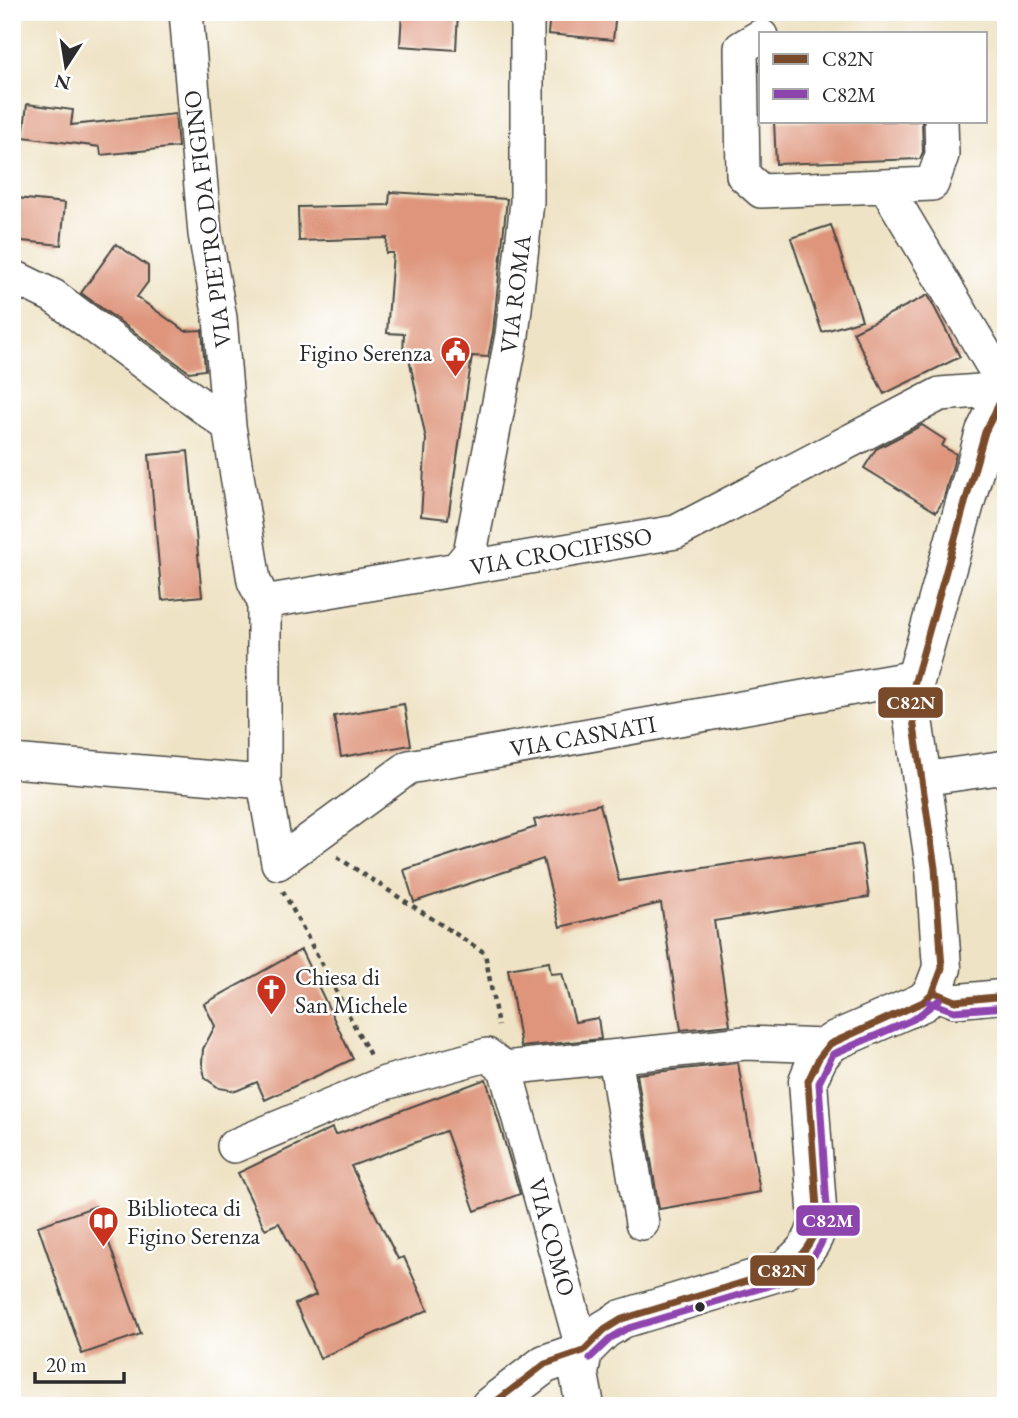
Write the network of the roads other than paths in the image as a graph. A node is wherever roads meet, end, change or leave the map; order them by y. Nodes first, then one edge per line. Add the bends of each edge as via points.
1 (186, 12) edge
2 (527, 12) edge
3 (759, 37) edge
4 (941, 122) edge
5 (886, 187) junction
6 (12, 276) edge
7 (1006, 389) edge
8 (229, 426) junction
9 (457, 569) junction
10 (264, 602) junction
11 (916, 677) junction
12 (12, 761) edge
13 (1006, 767) edge
14 (922, 779) junction
15 (264, 782) junction
16 (933, 992) junction
17 (1006, 996) edge
18 (825, 1046) junction
19 (615, 1057) junction
20 (505, 1069) junction
21 (234, 1146) dead end
22 (642, 1223) dead end
23 (583, 1351) junction
24 (490, 1406) edge
25 (585, 1406) edge

1 - 8 street, VIA PIETRO DA FIGINO via 205,234 220,318
2 - 9 street, VIA ROMA via 527,202 512,335 470,553
3 - 5 street via 741,48 743,175 761,191
4 - 5 street via 942,155 932,184
5 - 7 street
6 - 8 street via 53,296
7 - 9 street, VIA CROCIFISSO via 940,394 676,532
7 - 11 street via 985,432
8 - 10 street, VIA PIETRO DA FIGINO via 254,581
9 - 10 street, VIA CROCIFISSO
10 - 15 street
11 - 14 street via 910,699
11 - 15 street, VIA CASNATI via 409,767 278,863
12 - 15 street
13 - 14 street
14 - 16 street via 935,868 942,968
16 - 17 street via 955,1001
16 - 18 street via 910,1010
18 - 19 street via 745,1043
18 - 23 street via 808,1081 818,1222 808,1248 784,1270 622,1319
19 - 20 street
19 - 22 street
20 - 21 street via 487,1055 385,1083
20 - 23 street, VIA COMO
23 - 24 street via 545,1364
23 - 25 street, VIA COMO via 579,1374

